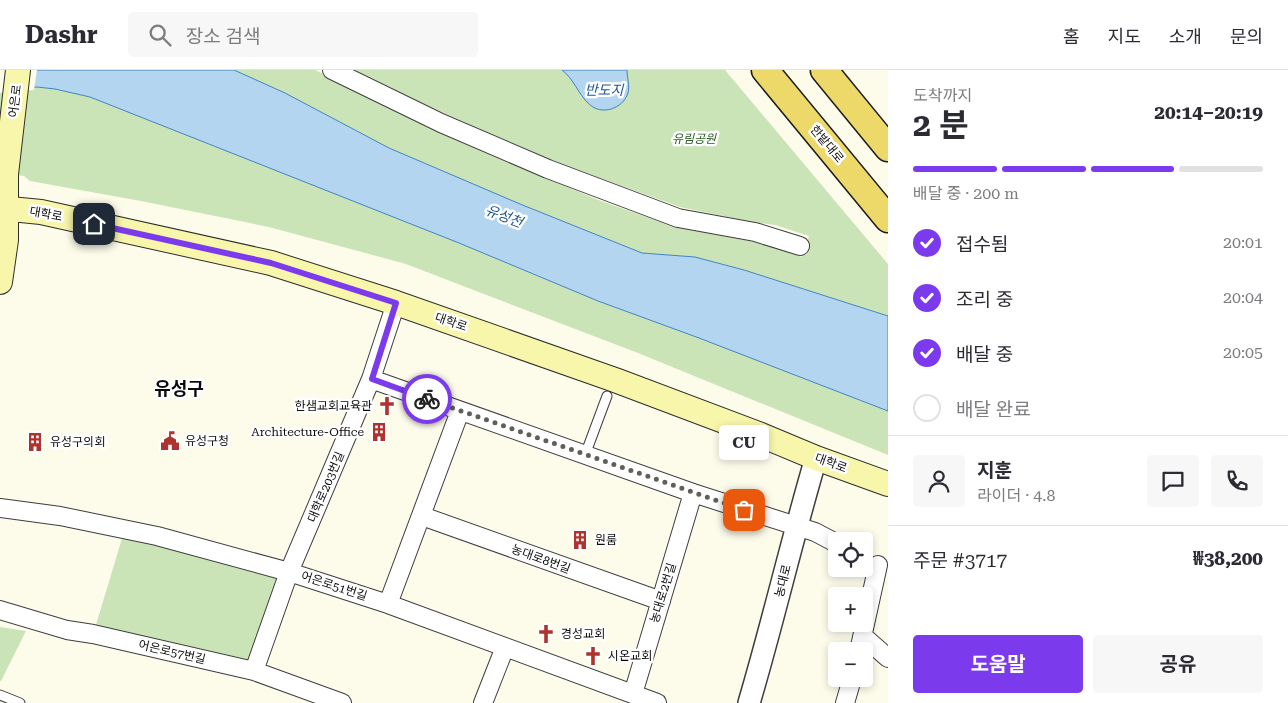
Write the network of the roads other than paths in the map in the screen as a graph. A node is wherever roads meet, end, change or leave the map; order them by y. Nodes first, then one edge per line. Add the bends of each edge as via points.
1 (18, 70) edge
2 (332, 70) edge
3 (765, 70) edge
4 (824, 70) edge
5 (888, 148) edge
6 (4, 208) edge
7 (888, 219) edge
8 (800, 246) dead end
9 (0, 282) edge
10 (396, 303) junction
11 (372, 379) junction
12 (607, 396) dead end
13 (460, 411) junction
14 (585, 455) junction
15 (816, 458) junction
16 (888, 484) edge
17 (693, 493) junction
18 (0, 508) edge
19 (422, 516) junction
20 (796, 527) junction
21 (828, 539) edge
22 (877, 564) edge
23 (289, 572) junction
24 (661, 601) junction
25 (388, 604) junction
26 (0, 610) edge
27 (861, 642) edge
28 (505, 647) junction
29 (873, 650) edge
30 (888, 658) edge
31 (254, 671) junction
32 (850, 687) edge
33 (633, 694) junction
34 (0, 695) edge
35 (20, 703) edge
36 (342, 703) edge
37 (483, 703) edge
38 (657, 703) edge
39 (749, 703) edge
40 (846, 703) edge

1 - 6 main road, 어은로
2 - 8 street via 441,123 557,173 678,218 754,232
3 - 7 main road, 한밭대로
4 - 5 main road
6 - 9 main road, 어은로 via 6,240
6 - 10 main road, 대학로 via 42,212 271,263
10 - 11 street, 대학로203번길
10 - 15 main road, 대학로 via 615,380
11 - 13 street
11 - 23 street, 대학로203번길
12 - 14 lane
13 - 14 street
13 - 19 street
14 - 17 street
15 - 16 main road, 대학로
15 - 20 street, 농대로
17 - 20 street
17 - 24 street, 농대로2번길
18 - 23 street, 어은로51번길 via 60,516 157,536
19 - 24 street, 농대로8번길
19 - 25 street
20 - 21 street
20 - 39 street, 농대로
22 - 27 street
23 - 25 street, 어은로51번길
23 - 31 street, 대학로203번길
24 - 33 street, 농대로2번길
25 - 28 street, 어은로51번길
26 - 31 street, 어은로57번길 via 67,630
28 - 33 street, 어은로51번길
28 - 37 street
29 - 30 street
31 - 36 street, 어은로57번길
32 - 40 street
33 - 38 street, 어은로51번길
34 - 35 lane

